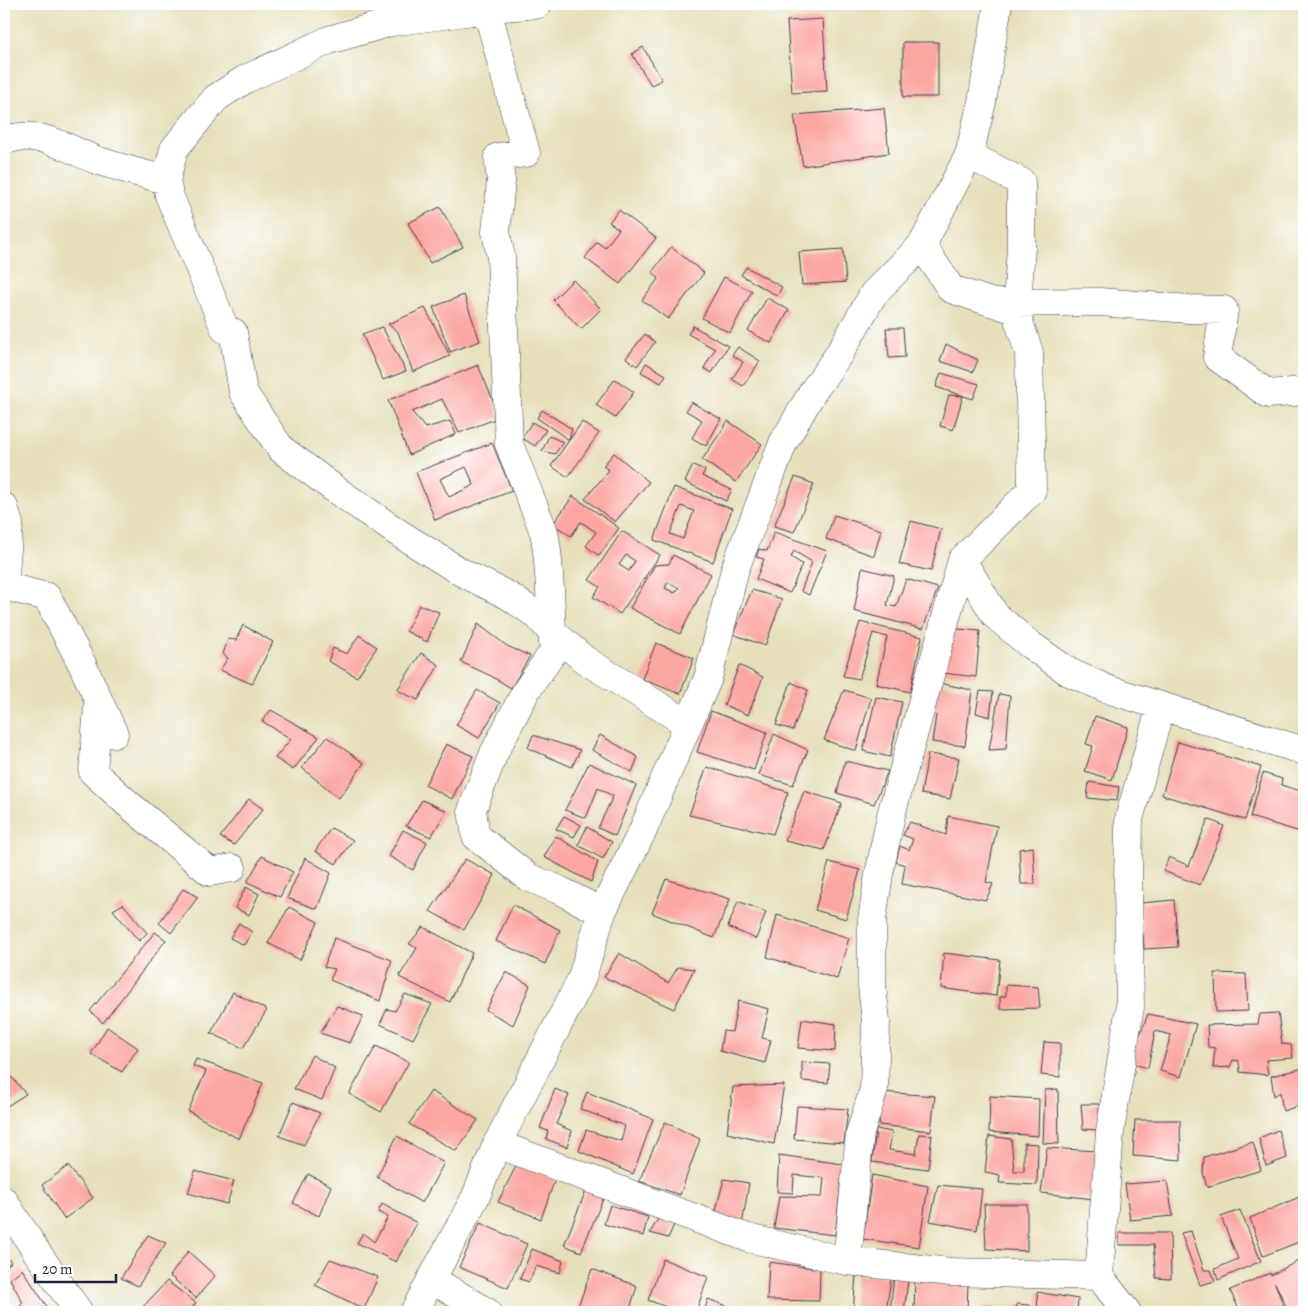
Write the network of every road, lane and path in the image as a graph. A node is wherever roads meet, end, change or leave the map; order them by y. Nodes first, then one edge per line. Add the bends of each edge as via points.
1 (538, 4) edge
2 (998, 4) edge
3 (487, 9) junction
4 (4, 140) edge
5 (969, 155) junction
6 (166, 180) junction
7 (922, 245) junction
8 (1006, 303) junction
9 (1304, 391) edge
10 (4, 507) edge
11 (962, 560) junction
12 (4, 586) edge
13 (551, 632) junction
14 (98, 700) junction
15 (1161, 706) junction
16 (688, 724) junction
17 (114, 734) dead end
18 (1304, 751) edge
19 (232, 868) dead end
20 (602, 912) junction
21 (497, 1144) junction
22 (4, 1201) edge
23 (847, 1261) junction
24 (1099, 1276) junction
25 (431, 1279) junction
26 (79, 1312) edge
27 (414, 1312) edge
28 (487, 1312) edge
29 (1127, 1312) edge

1 - 3 street
2 - 5 street via 982,102
3 - 6 street via 391,22 329,40 244,80 216,98 174,149
3 - 13 street via 526,153 498,158 501,181 496,232 501,257 509,444 544,532
4 - 6 street via 35,136 99,161
5 - 7 street
5 - 8 street via 1021,182 1021,248
6 - 13 street via 169,195 225,329 233,332 243,392 281,449 397,532 461,572 516,601 538,616
7 - 8 street via 952,289
7 - 16 street via 874,293 783,443 735,569 708,678
8 - 9 street via 1100,302 1224,310 1217,357 1268,394
8 - 11 street via 1015,310 1029,352 1032,490
10 - 12 street via 9,524
11 - 15 street via 995,615 1029,644 1069,672 1106,689
11 - 23 street via 891,815 879,874 872,920 872,986 876,1020 874,1089 860,1133
12 - 14 street via 47,597
13 - 16 street via 585,660
13 - 20 street via 554,652 526,691 494,753 472,810 476,836 528,877
14 - 17 street
14 - 19 street via 93,772 210,872
15 - 18 street
15 - 24 street via 1129,819 1130,1007 1110,1132
16 - 20 street via 643,830
20 - 21 street via 581,980
21 - 23 street via 748,1238
21 - 25 street via 476,1196
22 - 26 street
23 - 24 street via 951,1272
24 - 29 street
25 - 27 street
25 - 28 street

